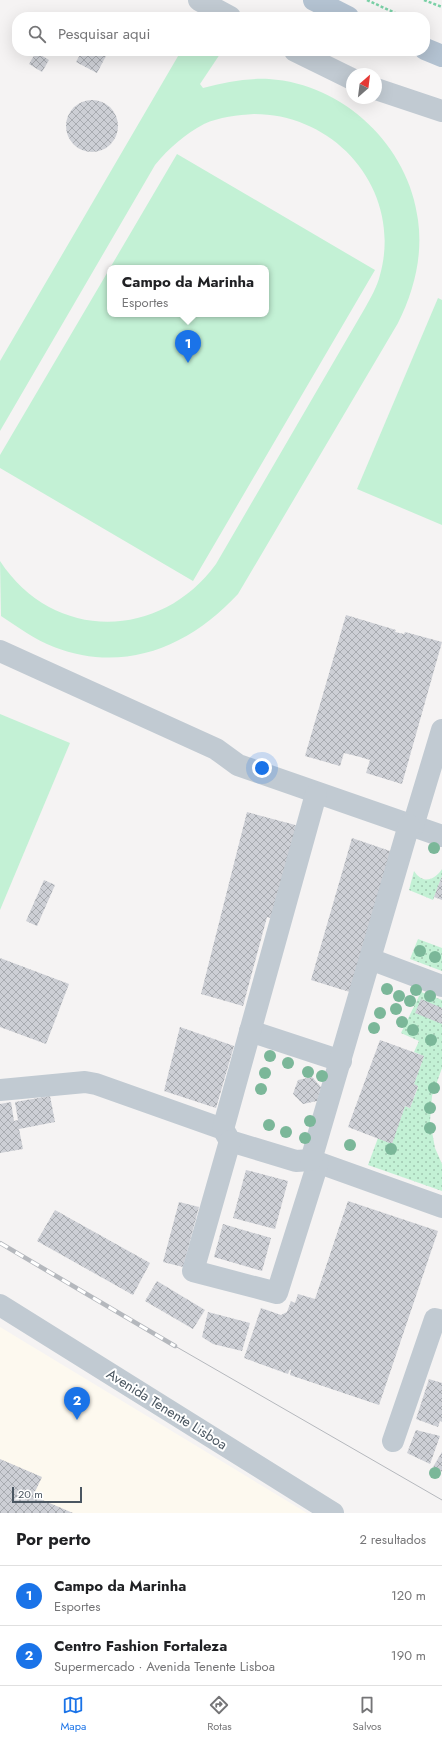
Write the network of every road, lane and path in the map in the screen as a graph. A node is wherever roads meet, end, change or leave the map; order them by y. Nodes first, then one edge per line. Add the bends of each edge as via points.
1 (198, 0) edge
2 (314, 0) edge
3 (367, 0) edge
4 (424, 0) edge
5 (442, 7) edge
6 (221, 12) edge
7 (338, 12) edge
8 (393, 12) edge
9 (430, 51) edge
10 (305, 56) edge
11 (442, 56) edge
12 (346, 76) edge
13 (382, 91) edge
14 (442, 111) edge
15 (0, 651) edge
16 (442, 730) edge
17 (316, 794) junction
18 (411, 826) junction
19 (442, 836) edge
20 (370, 960) junction
21 (442, 986) edge
22 (250, 1031) junction
23 (340, 1061) junction
24 (0, 1090) edge
25 (227, 1135) junction
26 (314, 1161) junction
27 (442, 1207) edge
28 (0, 1305) edge
29 (442, 1321) edge
30 (393, 1441) dead end
31 (333, 1513) edge

1 - 6 street
2 - 7 main road
3 - 8 path
4 - 5 path
9 - 11 main road
10 - 12 street
13 - 14 street
15 - 17 street via 216,750 238,765
16 - 18 street
17 - 18 street
17 - 22 street
18 - 19 street
18 - 20 street
20 - 21 street
20 - 23 street
22 - 23 street
22 - 25 street
23 - 26 street
24 - 25 street via 85,1082
25 - 26 street via 296,1161
25 - 26 street via 193,1271 277,1293
26 - 27 street
28 - 31 street, Avenida Tenente Lisboa
29 - 30 street via 435,1319

